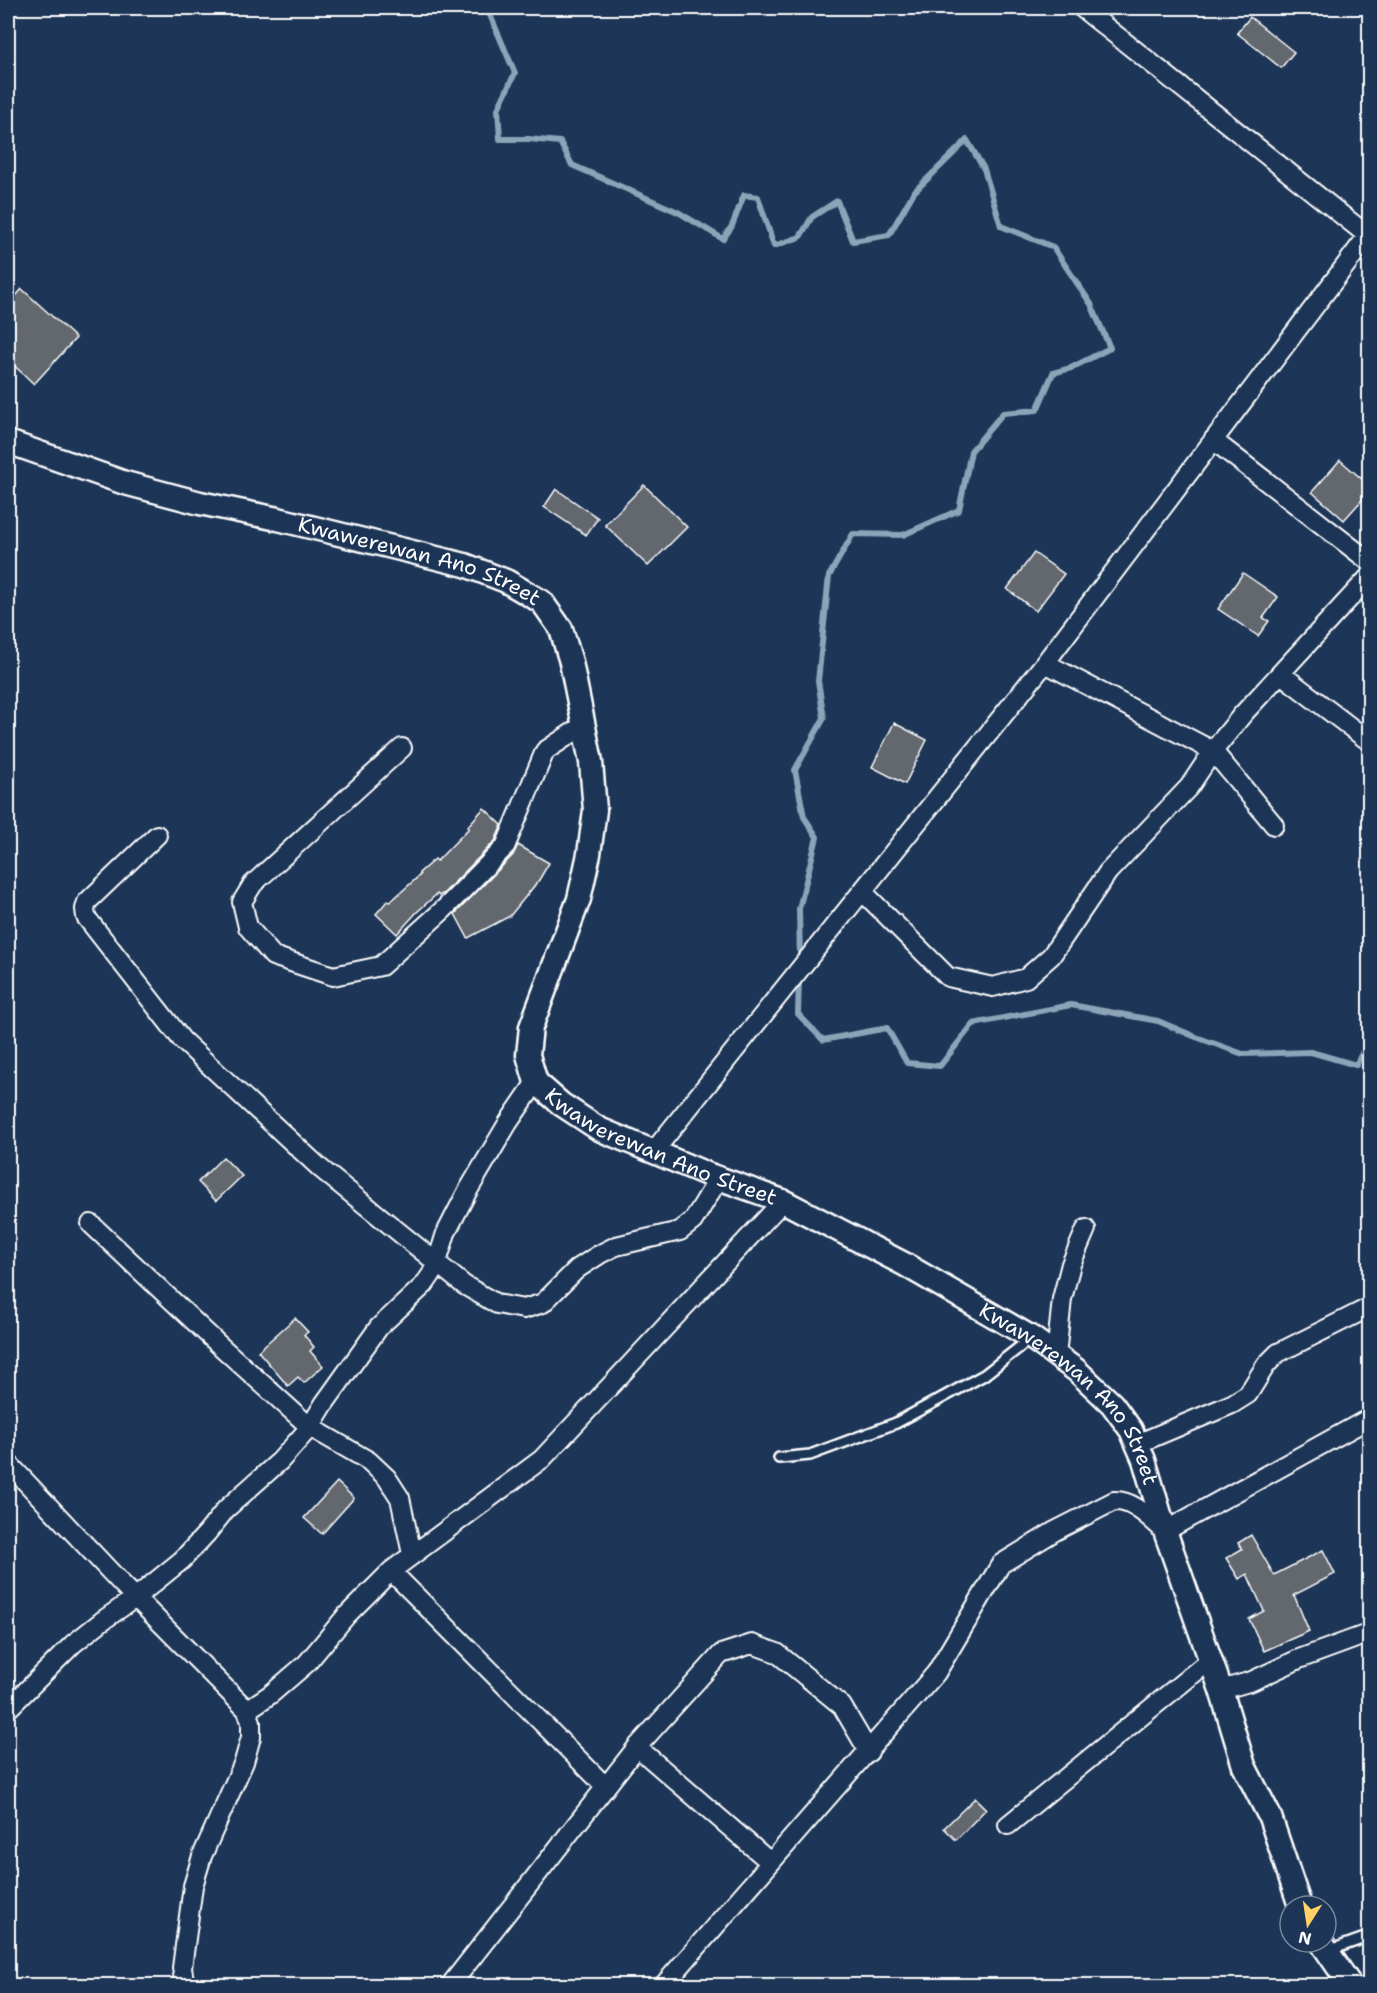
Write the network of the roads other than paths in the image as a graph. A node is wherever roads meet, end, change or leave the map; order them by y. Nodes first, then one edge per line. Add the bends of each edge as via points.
1 (1082, 8) edge
2 (1368, 234) edge
3 (1214, 440) junction
4 (8, 442) edge
5 (1370, 562) edge
6 (1370, 576) edge
7 (1045, 663) junction
8 (1281, 674) junction
9 (584, 725) junction
10 (1370, 742) edge
11 (402, 748) dead end
12 (1213, 751) junction
13 (1274, 825) dead end
14 (157, 835) dead end
15 (862, 891) junction
16 (536, 1082) junction
17 (654, 1151) junction
18 (719, 1178) junction
19 (783, 1201) junction
20 (91, 1224) dead end
21 (1086, 1230) dead end
22 (437, 1262) junction
23 (1370, 1307) edge
24 (1032, 1338) junction
25 (1056, 1356) junction
26 (1370, 1418) edge
27 (310, 1427) junction
28 (1137, 1444) junction
29 (779, 1458) dead end
30 (8, 1463) edge
31 (1165, 1531) junction
32 (412, 1554) junction
33 (391, 1571) junction
34 (135, 1598) junction
35 (1370, 1633) edge
36 (1209, 1661) junction
37 (1221, 1690) junction
38 (8, 1708) edge
39 (246, 1710) junction
40 (637, 1747) junction
41 (869, 1752) junction
42 (606, 1787) junction
43 (1008, 1825) dead end
44 (770, 1862) junction
45 (1296, 1894) edge
46 (1370, 1936) edge
47 (1338, 1944) edge
48 (1330, 1954) edge
49 (452, 1983) dead end
50 (185, 1986) edge
51 (663, 1986) edge
52 (1351, 1986) edge

1 - 2 street
2 - 3 street
3 - 5 street
3 - 7 street
4 - 9 street, Kwawerewan Ano Street via 125,483 465,565 506,581 542,602 561,629
6 - 8 street
7 - 12 street
7 - 15 street
8 - 10 street
8 - 12 street
9 - 11 street via 544,751 505,847 381,966 333,976 273,956 248,927 242,902 252,884
9 - 16 street, Kwawerewan Ano Street via 595,810 579,899 531,1028 528,1055
12 - 13 street
12 - 15 street via 1189,787 1108,872 1051,957 1026,978 993,987 948,977
14 - 22 street via 87,902 86,917 182,1040 320,1168
15 - 17 street
16 - 17 street, Kwawerewan Ano Street via 599,1129
16 - 22 street via 466,1194 446,1233
17 - 18 street, Kwawerewan Ano Street
18 - 19 street, Kwawerewan Ano Street
18 - 22 street via 693,1221 680,1231 616,1246 577,1269 543,1303 524,1309 497,1304 464,1286
19 - 24 street, Kwawerewan Ano Street via 904,1264
19 - 32 street via 542,1459
20 - 27 street
21 - 25 street via 1071,1263 1062,1299
22 - 27 street via 424,1285 379,1327
23 - 28 street via 1278,1353 1248,1394 1232,1404
24 - 25 street, Kwawerewan Ano Street
24 - 29 lane via 984,1375 896,1423 810,1455
25 - 28 street, Kwawerewan Ano Street via 1112,1404
26 - 31 street
27 - 32 street via 369,1461 387,1478 399,1498
27 - 34 street via 280,1461 226,1509 182,1560
28 - 31 street, Kwawerewan Ano Street
30 - 34 street
31 - 36 street, Kwawerewan Ano Street
31 - 41 street via 1132,1505 1114,1501 1001,1564 936,1673
32 - 33 street
33 - 39 street via 307,1663
33 - 42 street
34 - 38 street via 73,1644
34 - 39 street
35 - 37 street
36 - 37 street, Kwawerewan Ano Street
36 - 43 street
37 - 45 street, Kwawerewan Ano Street via 1244,1766 1270,1817
39 - 50 street via 251,1737 244,1762 202,1856 193,1886 182,1968
40 - 41 street via 721,1654 752,1644 777,1653 842,1706
40 - 42 street
40 - 44 street
41 - 44 street
42 - 49 street
44 - 51 street
46 - 47 lane
48 - 52 street

